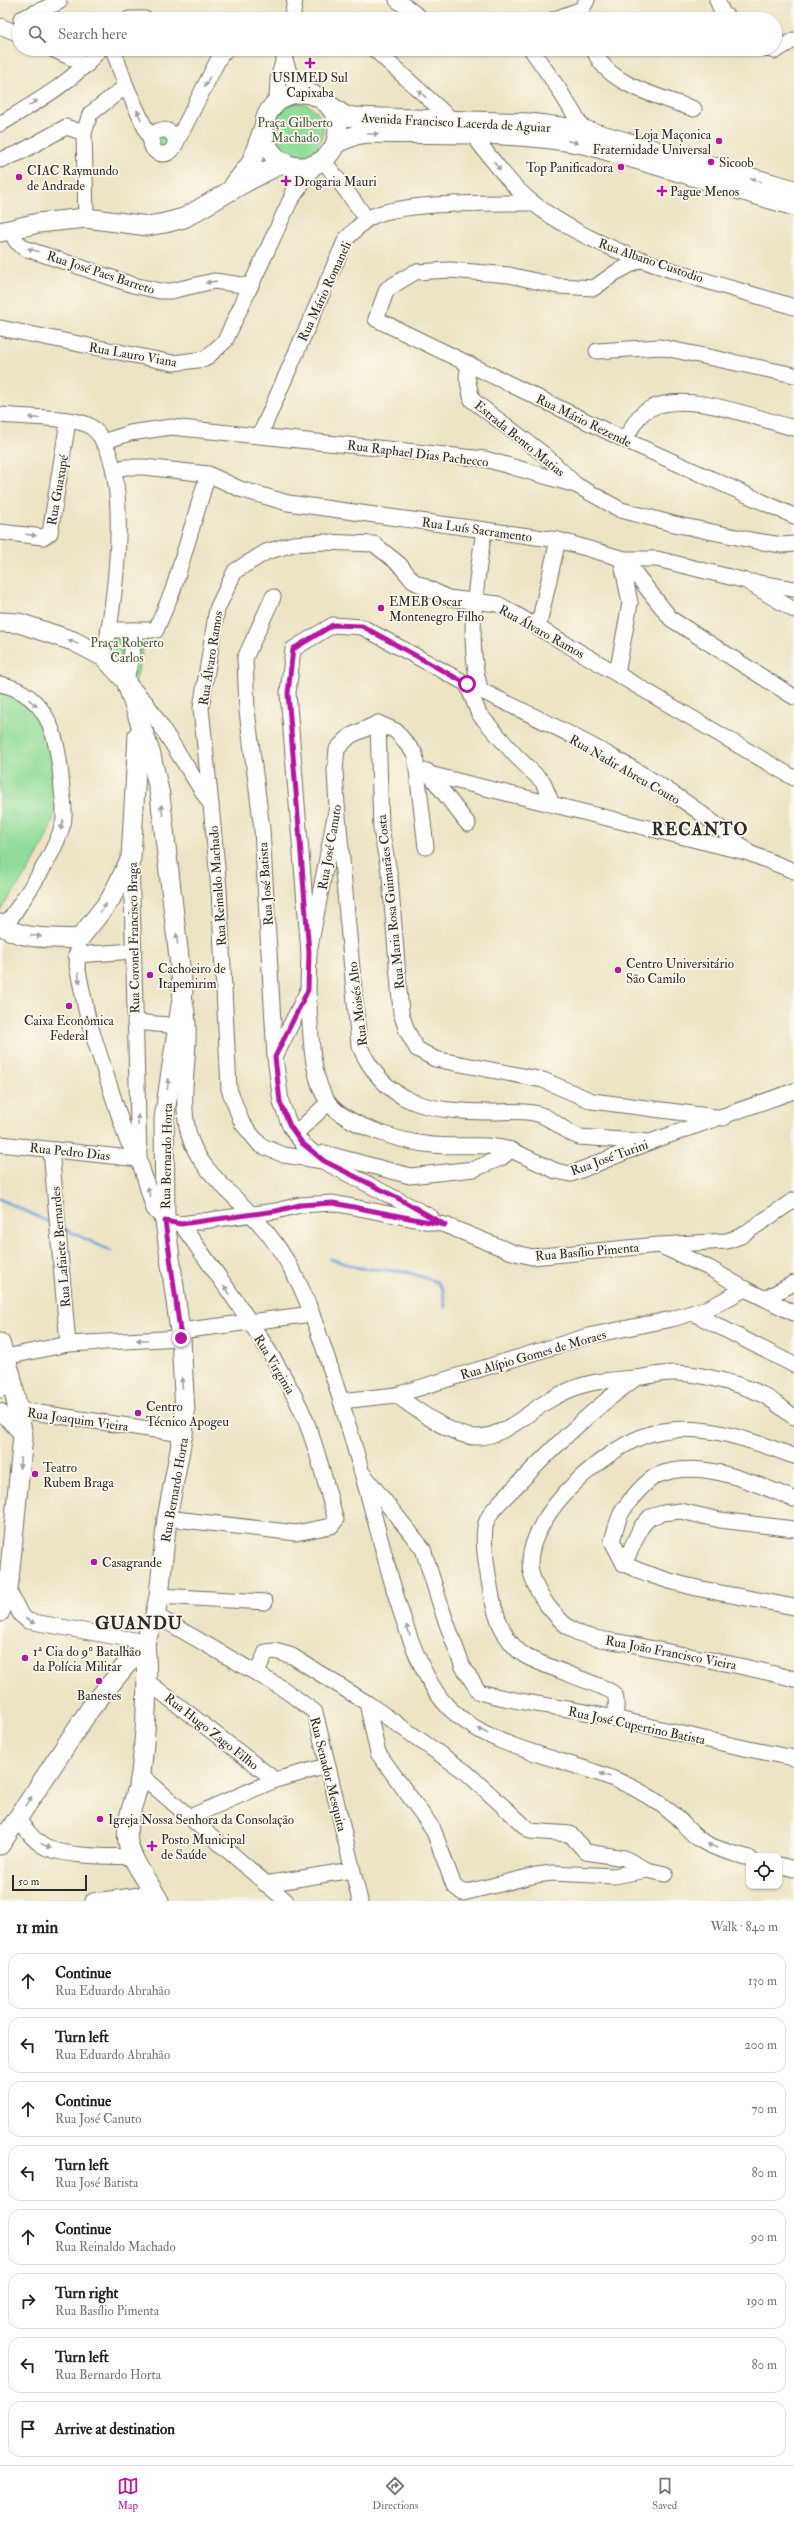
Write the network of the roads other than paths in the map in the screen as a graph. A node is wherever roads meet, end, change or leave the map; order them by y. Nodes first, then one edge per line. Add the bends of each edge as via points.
1 (397, 0) edge
2 (717, 0) edge
3 (59, 2) dead end
4 (584, 7) edge
5 (36, 12) edge
6 (413, 12) edge
7 (572, 12) edge
8 (722, 12) edge
9 (12, 22) edge
10 (1, 26) edge
11 (12, 31) edge
12 (794, 40) edge
13 (782, 47) edge
14 (67, 56) edge
15 (94, 56) edge
16 (115, 56) edge
17 (220, 56) edge
18 (286, 56) edge
19 (286, 56) edge
20 (382, 56) edge
21 (535, 56) edge
22 (596, 56) edge
23 (87, 65) junction
24 (126, 86) junction
25 (301, 93) junction
26 (277, 100) junction
27 (329, 105) junction
28 (694, 109) dead end
29 (452, 120) junction
30 (0, 124) edge
31 (264, 127) junction
32 (584, 130) junction
33 (84, 133) junction
34 (473, 135) junction
35 (336, 143) junction
36 (0, 160) edge
37 (320, 162) junction
38 (289, 164) junction
39 (794, 190) edge
40 (227, 192) junction
41 (290, 201) junction
42 (533, 203) junction
43 (794, 206) edge
44 (86, 218) junction
45 (367, 219) junction
46 (4, 230) edge
47 (641, 259) junction
48 (250, 286) junction
49 (794, 307) edge
50 (0, 328) edge
51 (597, 351) dead end
52 (469, 364) junction
53 (794, 375) edge
54 (0, 415) edge
55 (68, 421) junction
56 (794, 428) edge
57 (260, 435) junction
58 (624, 440) junction
59 (103, 442) junction
60 (114, 471) junction
61 (208, 474) junction
62 (576, 485) junction
63 (794, 516) edge
64 (484, 530) junction
65 (0, 532) edge
66 (558, 540) junction
67 (794, 544) edge
68 (622, 559) junction
69 (746, 581) junction
70 (794, 589) edge
71 (273, 597) dead end
72 (475, 602) junction
73 (0, 610) edge
74 (794, 610) edge
75 (0, 622) edge
76 (19, 623) junction
77 (538, 628) junction
78 (109, 630) junction
79 (136, 630) junction
80 (104, 657) junction
81 (617, 674) junction
82 (126, 681) junction
83 (0, 684) edge
84 (467, 684) junction
85 (488, 693) junction
86 (794, 697) edge
87 (138, 717) junction
88 (378, 723) junction
89 (415, 754) junction
90 (429, 774) junction
91 (794, 778) edge
92 (552, 804) junction
93 (211, 805) junction
94 (338, 806) junction
95 (468, 824) dead end
96 (426, 847) dead end
97 (749, 853) junction
98 (131, 858) junction
99 (794, 871) edge
100 (2, 925) edge
101 (78, 947) junction
102 (134, 951) junction
103 (309, 952) junction
104 (308, 990) junction
105 (183, 992) junction
106 (135, 1022) junction
107 (178, 1026) junction
108 (275, 1057) junction
109 (794, 1091) edge
110 (328, 1103) junction
111 (724, 1118) junction
112 (295, 1134) junction
113 (650, 1142) junction
114 (0, 1144) edge
115 (309, 1148) junction
116 (51, 1150) junction
117 (511, 1150) junction
118 (139, 1159) junction
119 (324, 1161) junction
120 (794, 1200) edge
121 (252, 1214) junction
122 (173, 1222) junction
123 (445, 1225) junction
124 (659, 1245) junction
125 (794, 1283) edge
126 (745, 1289) junction
127 (766, 1298) junction
128 (794, 1312) edge
129 (693, 1313) junction
130 (312, 1314) junction
131 (250, 1322) junction
132 (180, 1335) junction
133 (68, 1344) junction
134 (6, 1358) edge
135 (794, 1365) edge
136 (636, 1378) junction
137 (0, 1390) edge
138 (396, 1395) junction
139 (340, 1401) junction
140 (19, 1410) junction
141 (0, 1411) edge
142 (794, 1417) edge
143 (183, 1434) junction
144 (23, 1436) junction
145 (794, 1456) edge
146 (362, 1472) junction
147 (794, 1499) edge
148 (167, 1518) junction
149 (794, 1529) edge
150 (624, 1564) junction
151 (8, 1590) junction
152 (158, 1596) junction
153 (264, 1602) dead end
154 (794, 1607) edge
155 (0, 1612) edge
156 (155, 1615) junction
157 (145, 1642) junction
158 (257, 1673) junction
159 (794, 1679) edge
160 (148, 1682) junction
161 (367, 1704) junction
162 (615, 1719) junction
163 (794, 1758) edge
164 (327, 1766) junction
165 (141, 1775) junction
166 (275, 1780) junction
167 (190, 1817) junction
168 (7, 1830) edge
169 (133, 1857) junction
170 (746, 1857) edge
171 (782, 1866) edge
172 (794, 1869) edge
173 (352, 1870) junction
174 (647, 1870) junction
175 (665, 1874) dead end
176 (265, 1884) junction
177 (156, 1895) edge
178 (93, 1901) edge
179 (286, 1901) edge
180 (360, 1901) edge

1 - 6 street
2 - 8 street
3 - 5 street
4 - 7 street
9 - 10 street
10 - 11 street
12 - 13 street
14 - 23 street
15 - 23 street
16 - 24 street
17 -> 24 street via 175,145 173,135 165,131 155,134 152,143
18 - 25 street via 291,78
19 - 26 street via 278,79
29 -> 20 street
21 - 32 street
22 - 28 street via 619,80
30 -> 23 street via 55,90
24 - 33 street via 122,92 90,114
25 - 26 main road via 286,95
25 - 27 main road via 322,98
26 - 31 main road via 267,114
27 - 29 main road, Avenida Francisco Lacerda de Aguiar via 345,116 354,118
27 - 35 main road via 336,118
29 - 32 main road, Avenida Francisco Lacerda de Aguiar via 529,123
31 - 38 main road via 270,150
31 - 40 main road via 251,163 242,178
39 -> 32 main road, Avenida Francisco Lacerda de Aguiar
33 - 36 street via 66,127 19,153
33 - 44 street
35 -> 34 main road, Avenida Francisco Lacerda de Aguiar via 368,133
34 -> 42 street, Rua Albano Custodio via 505,175
34 -> 43 main road, Avenida Francisco Lacerda de Aguiar via 531,136 588,145
35 - 37 main road via 332,153
37 - 38 main road
37 - 41 street, Rua Lauro Viana
37 - 45 street
38 - 40 main road
38 - 41 street, Rua Lauro Viana via 296,180
40 - 44 main road via 184,218 165,223 148,226
41 - 48 street, Rua Lauro Viana
42 - 45 street, Rua Mário Romaneli via 465,203 393,210
42 - 47 street, Rua Albano Custodio via 588,238
44 - 46 main road
45 - 57 street, Rua Mário Romaneli via 346,239
48 -> 46 street, Rua José Paes Barreto via 214,281 166,291 133,285 24,248
47 - 49 street, Rua Albano Custodio
47 - 52 street, Rua Mário Rezende via 594,288 558,286 509,275 450,270 415,272 387,289 376,319
48 - 50 street, Rua Lauro Viana via 226,341 205,359 189,362 173,363
51 - 53 street via 660,347
52 - 58 street, Rua Mário Rezende
52 - 62 street, Estrada Bento Matias via 467,376 472,400 546,456
55 -> 54 street
55 - 59 street via 88,425
65 -> 55 street, Rua Guaxupé via 43,537 50,533
56 - 58 street via 699,402 666,404 648,409 636,420
57 - 59 street, Rua Raphael Dias Pachecco via 170,427 130,433
57 - 62 street, Rua Raphael Dias Pachecco via 484,459
58 - 63 street, Rua Mário Rezende
59 - 60 street
60 - 61 street, Rua Luís Sacramento via 124,467 144,467
60 - 78 street via 119,531 115,598
61 - 64 street, Rua Luís Sacramento via 240,489 288,503
61 - 79 street via 173,590 156,630
62 - 67 street, Rua Raphael Dias Pachecco via 622,510 756,541
64 - 66 street, Rua Luís Sacramento
64 - 72 street
66 - 68 street, Rua Luís Sacramento
66 - 77 street
68 - 69 street, Rua Luís Sacramento via 658,559
68 - 81 street via 630,604
68 - 86 street via 671,619
69 - 70 street
69 - 74 street
71 - 108 street, Rua José Batista via 245,658 247,711 262,829
72 - 77 street, Rua Álvaro Ramos via 498,604
72 - 85 street via 475,673
72 - 93 street, Rua Álvaro Ramos via 448,598 413,581 399,564 374,544 293,544 266,552 234,571 217,609 200,708
73 - 76 main road
75 - 76 main road
80 -> 76 main road via 73,641
77 - 81 street, Rua Álvaro Ramos
78 - 79 street
78 - 80 street
79 - 82 street
80 - 82 main road
81 - 91 street, Rua Álvaro Ramos
82 - 87 main road, Rua Bernardo Horta
82 - 93 street, Rua Reinaldo Machado via 147,704
83 -> 100 street via 20,691 48,717 53,728 60,765 64,822 56,842
84 - 85 street
84 - 92 street via 479,714 505,745 543,782
84 - 103 street via 362,626 333,625 293,649 288,693
85 - 97 street, Rua Nadir Abreu Couto via 649,780 700,814
87 - 98 main road, Rua Coronel Francisco Braga via 138,759
105 -> 87 main road, Rua Bernardo Horta via 160,795 151,754
88 - 89 street via 396,731
88 - 94 street, Rua José Canuto via 350,736 337,749 335,771
88 - 111 street, Rua Maria Rosa Guimarães Costa via 381,830 390,877 401,1013 417,1049 435,1059 455,1064 543,1080 592,1101
89 - 90 street
89 - 96 street
90 - 92 street
90 - 95 street
92 - 97 street
93 - 119 street, Rua Reinaldo Machado via 219,888 229,1089 242,1123 260,1145 284,1155
94 - 103 street, Rua José Canuto
94 - 113 street, Rua Moisés Alto via 359,1045 378,1079 400,1097 419,1104 467,1112 534,1113 579,1137
97 - 99 street
101 -> 98 main road via 110,900
98 - 102 street, Rua Coronel Francisco Braga
100 -> 101 main road via 25,935
101 - 102 street
101 -> 118 street via 88,1019 127,1140
102 - 106 street, Rua Coronel Francisco Braga
103 - 104 street, Rua José Canuto
104 - 108 street, Rua José Canuto
104 - 110 street via 315,1068
105 - 107 main road, Rua Bernardo Horta
105 - 121 street via 190,1034 186,1109 189,1134 197,1153 212,1174
106 - 107 street
118 -> 106 street, Rua Coronel Francisco Braga
122 -> 107 main road, Rua Bernardo Horta via 164,1119
108 - 112 street, Rua José Batista via 280,1102
109 - 111 street, Rua José Turini
110 - 112 street
110 - 117 street, Rua José Turini via 364,1126 400,1140 434,1146 491,1145
111 - 113 street, Rua José Turini
112 - 115 street, Rua José Batista
113 - 117 street, Rua José Turini via 571,1174 556,1171
114 - 116 street, Rua Pedro Dias
115 - 117 street via 410,1176 474,1169 501,1158
115 - 119 street, Rua José Batista
116 - 118 street, Rua Pedro Dias
116 - 133 street, Rua Lafaiete Bernardes
122 -> 118 street, Rua Virginia via 154,1209
119 - 123 street, Rua Reinaldo Machado
120 - 124 street, Rua Basílio Pimenta via 741,1236 727,1241
121 - 122 street, Rua Basílio Pimenta
121 - 123 street, Rua Basílio Pimenta via 300,1205 333,1203
121 - 130 street via 281,1251 301,1286
131 -> 122 street, Rua Virginia
122 - 132 main road, Rua Bernardo Horta
123 - 124 street, Rua Basílio Pimenta via 512,1252 532,1257
124 - 126 street via 709,1268
125 - 127 street
126 - 127 street
126 - 129 street, Rua Alípio Gomes de Moraes via 726,1300
127 - 128 street
129 - 135 street
129 - 138 street, Rua Alípio Gomes de Moraes via 588,1336
130 - 131 street
130 - 139 street
131 - 132 street
131 - 148 street, Rua Virginia via 296,1399 336,1520 331,1526 296,1533
132 -> 133 street
143 -> 132 main road, Rua Bernardo Horta via 185,1413
133 - 134 street
134 - 137 street
134 - 140 main road
136 - 138 street via 595,1381 577,1387 553,1397 513,1425 493,1434 476,1437 462,1435 427,1417
136 - 142 street via 660,1374 692,1374 759,1393
136 - 162 street via 588,1415 548,1453 500,1502 486,1523 488,1574 493,1606 505,1635 524,1655 610,1690 616,1697
138 - 139 street, Rua Alípio Gomes de Moraes
139 - 146 street
140 - 143 street, Rua Joaquim Vieira
140 - 144 main road
141 - 144 street
143 - 148 main road, Rua Bernardo Horta
144 -> 151 main road
145 - 159 street, Rua João Francisco Vieira via 739,1436 709,1430 681,1429 636,1438 605,1457 564,1495 538,1530 530,1563 538,1594 554,1614 576,1632 718,1660
146 - 162 street, Rua José Cupertino Batista via 423,1549 462,1665 479,1692 537,1706
170 -> 146 street via 699,1840 673,1814 646,1794 609,1776 496,1739 449,1708 429,1682 407,1628
147 - 150 street via 744,1479 711,1472 690,1470 657,1475 635,1494 621,1513 612,1541
148 - 152 main road, Rua Bernardo Horta
149 - 150 street via 720,1520 680,1511 663,1513 650,1517 641,1527
150 - 154 street via 672,1583
151 - 155 main road
151 -> 157 street via 21,1615 37,1624
152 - 153 street
152 - 156 main road, Rua Bernardo Horta
156 - 157 main road, Rua Bernardo Horta
156 - 158 street, Rua Senador Mesquita
157 - 160 main road
168 -> 157 main road, Rua Bernardo Horta via 90,1709
158 - 161 street via 263,1655 275,1651 292,1656
158 - 164 street, Rua Senador Mesquita via 315,1712
160 - 165 main road
160 - 166 street, Rua Hugo Zago Filho
161 - 174 street via 467,1773 530,1831 570,1834 586,1852 624,1858
161 - 174 street via 378,1753 433,1829 451,1879 459,1891 470,1892 508,1880 552,1873 614,1876
162 - 163 street, Rua José Cupertino Batista via 743,1749
164 - 166 street
164 - 173 street, Rua Senador Mesquita
165 - 167 street
165 - 169 main road via 130,1813 128,1835
166 - 167 street
167 - 176 street
168 -> 169 street via 36,1841 46,1848 74,1853
169 - 177 main road
171 - 172 street
173 - 176 street
173 - 180 street, Rua Senador Mesquita
174 - 175 street
176 - 179 street
177 - 178 street

